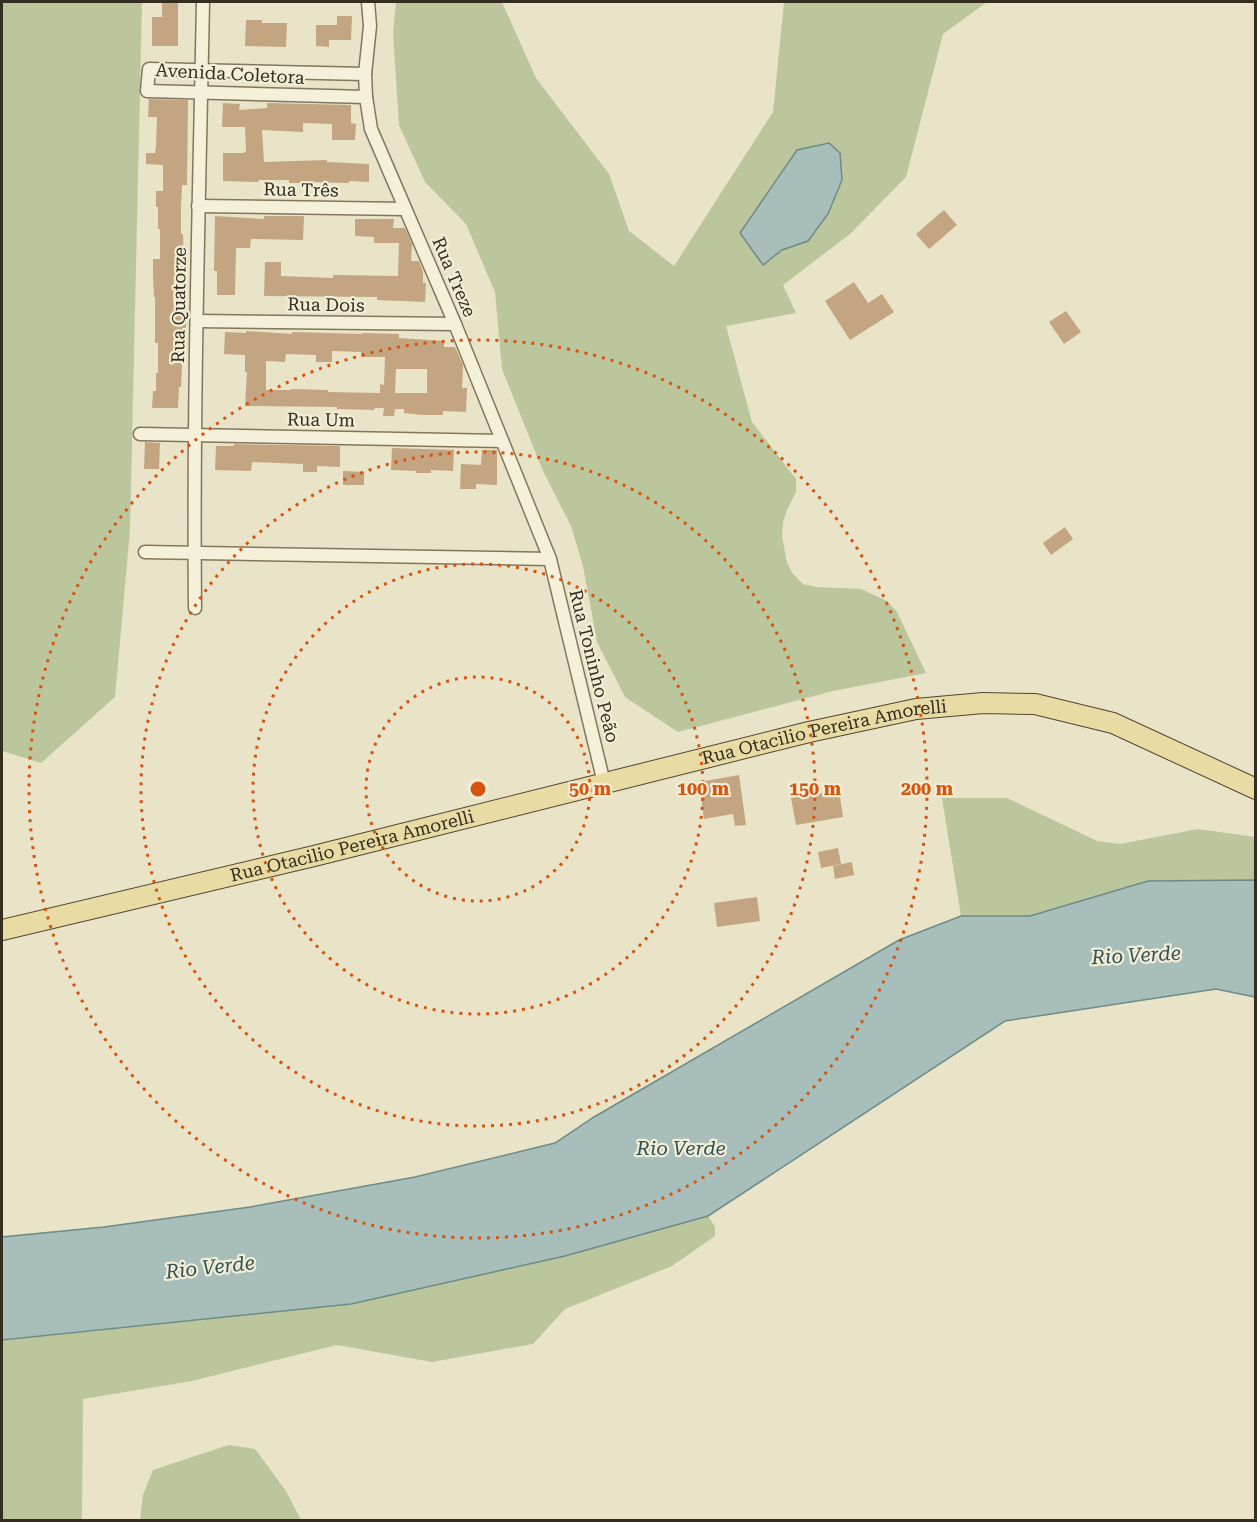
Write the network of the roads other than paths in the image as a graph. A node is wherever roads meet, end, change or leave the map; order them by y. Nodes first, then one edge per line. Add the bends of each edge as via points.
1 (203, 2) edge
2 (368, 2) edge
3 (202, 71) junction
4 (365, 74) junction
5 (200, 93) junction
6 (366, 97) junction
7 (198, 206) junction
8 (405, 209) junction
9 (197, 321) junction
10 (455, 324) junction
11 (140, 434) dead end
12 (194, 435) junction
13 (502, 441) junction
14 (145, 552) dead end
15 (194, 552) junction
16 (550, 559) junction
17 (195, 608) dead end
18 (604, 783) junction
19 (1256, 789) edge
20 (2, 930) edge

1 - 3 street, Rua Quatorze
2 - 4 street, Rua Treze
3 - 4 street, Avenida Coletora
3 - 5 street, Rua Quatorze
3 - 5 street, Avenida Coletora via 149,69 147,91
4 - 6 street, Rua Treze
5 - 6 street, Avenida Coletora
5 - 7 street, Rua Quatorze
6 - 8 street, Rua Treze via 371,129
7 - 8 street, Rua Três
7 - 9 street, Rua Quatorze
8 - 10 street, Rua Treze
9 - 10 street, Rua Dois
9 - 12 street, Rua Quatorze
10 - 13 street, Rua Treze
11 - 12 street, Rua Um
12 - 13 street, Rua Um
12 - 15 street, Rua Quatorze
13 - 16 street, Rua Treze
14 - 15 street
15 - 16 street
15 - 17 street, Rua Quatorze
16 - 18 street, Rua Toninho Peão
18 - 19 main road, Rua Otacilio Pereira Amorelli via 916,709 983,703 1035,705 1113,723
18 - 20 main road, Rua Otacilio Pereira Amorelli

